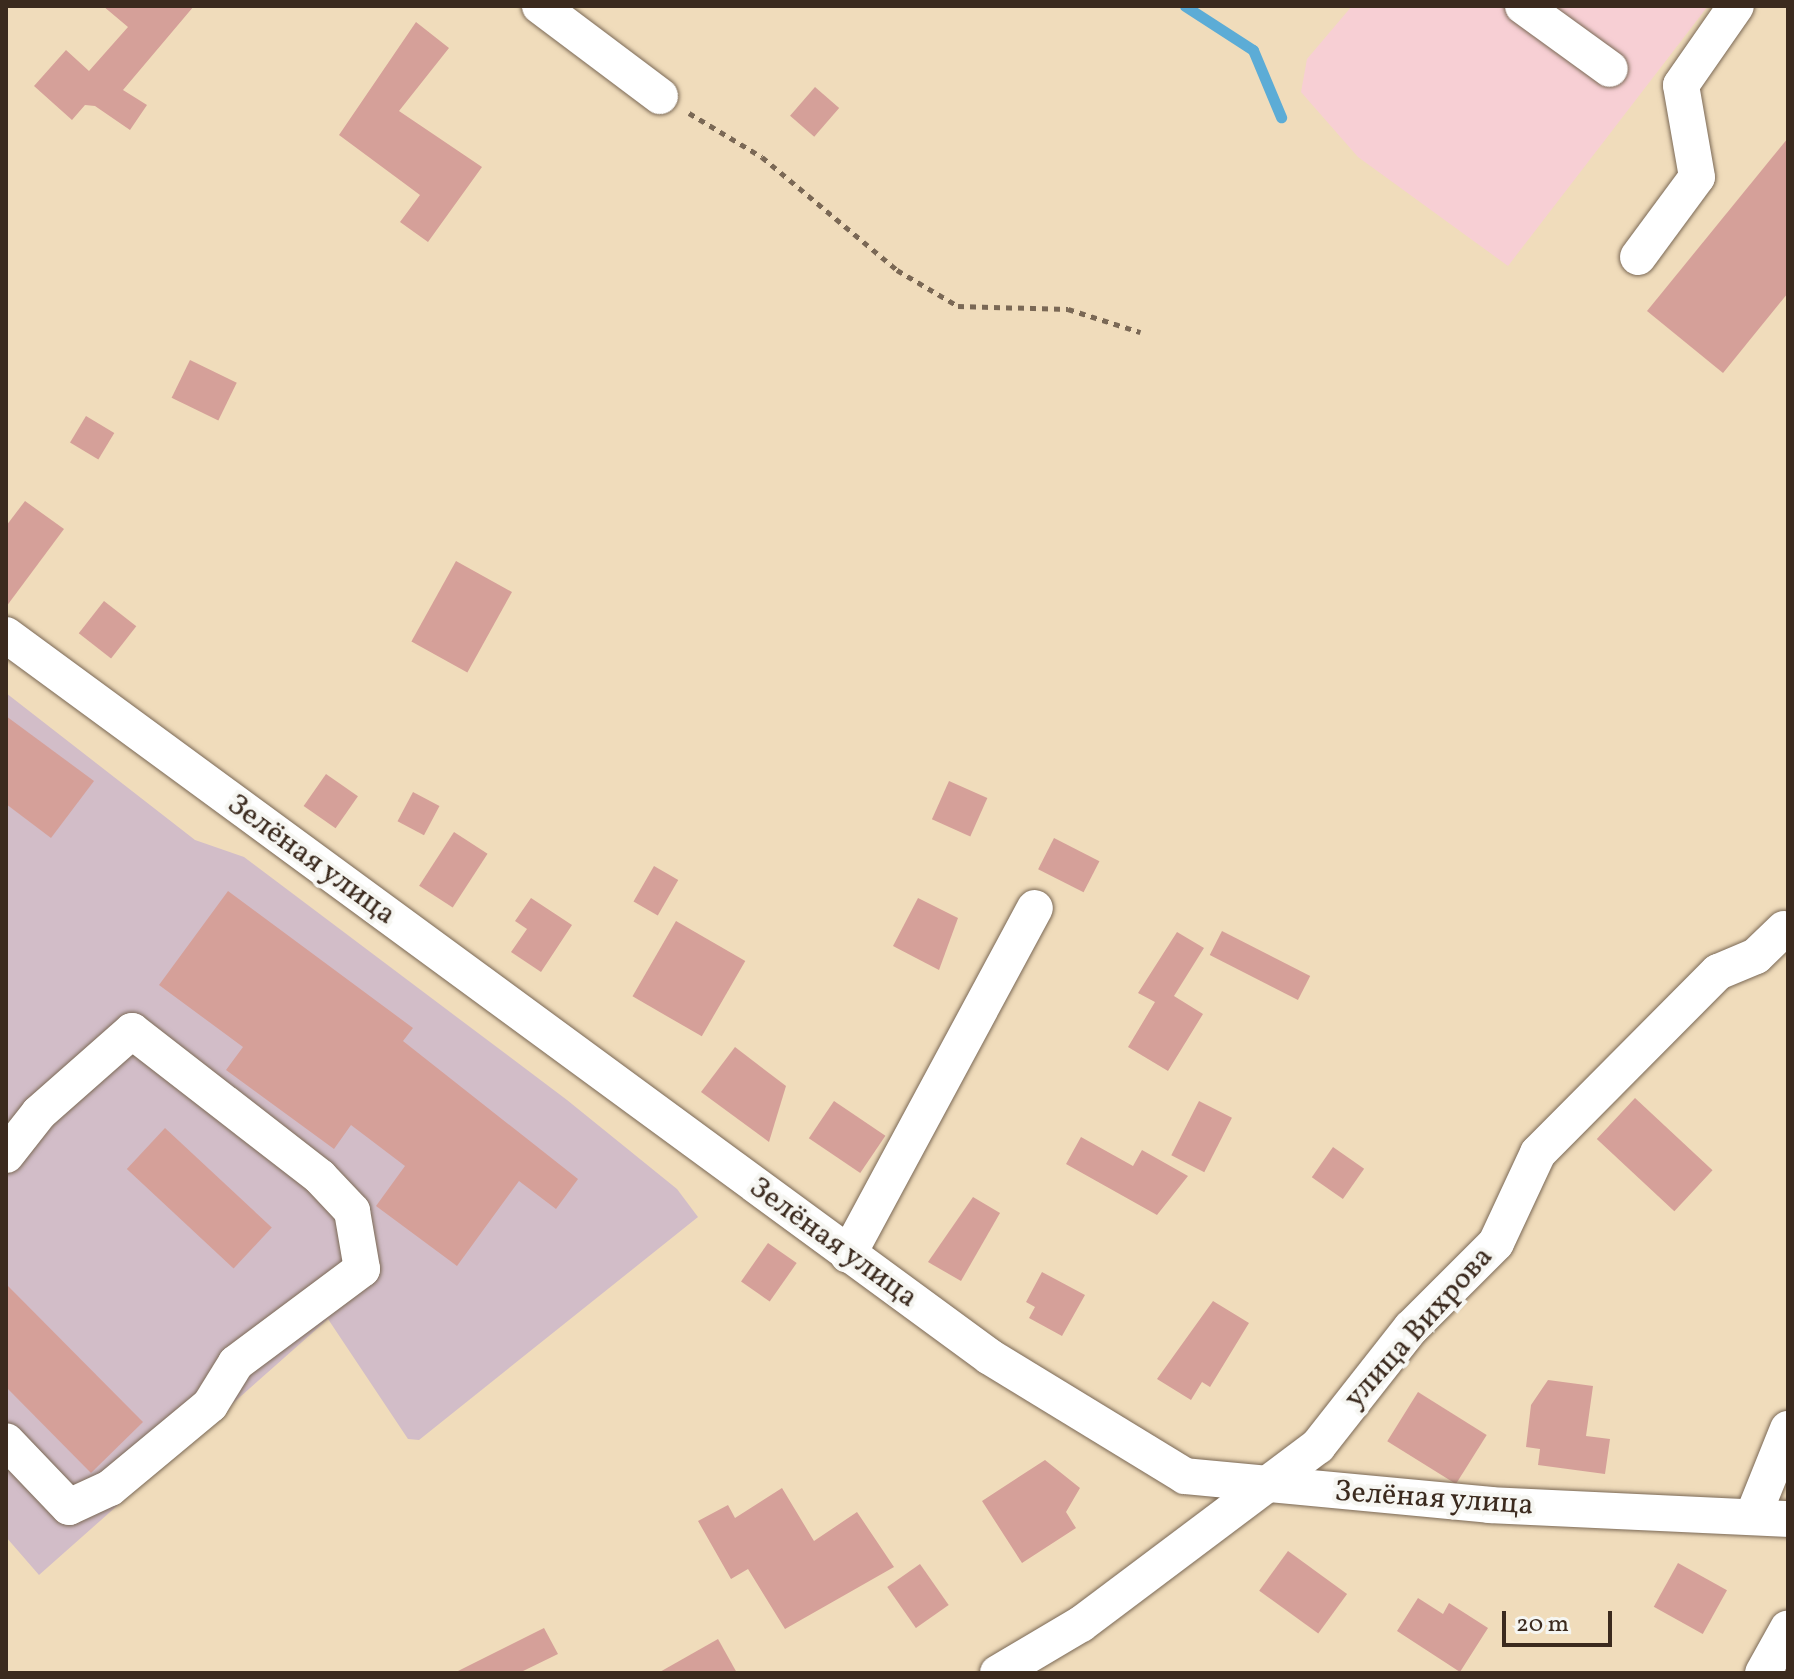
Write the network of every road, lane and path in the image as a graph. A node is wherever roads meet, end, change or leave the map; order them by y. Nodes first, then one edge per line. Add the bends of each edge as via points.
1 (540, 6) edge
2 (1523, 6) edge
3 (1736, 6) edge
4 (1610, 69) dead end
5 (660, 96) joint
6 (1638, 257) dead end
7 (1140, 332) dead end
8 (6, 635) edge
9 (1035, 908) dead end
10 (1784, 929) dead end
11 (6, 1155) edge
12 (848, 1255) junction
13 (1788, 1429) edge
14 (6, 1441) edge
15 (1256, 1488) junction
16 (1771, 1517) edge
17 (1788, 1628) edge
18 (998, 1673) edge
19 (1763, 1673) edge

1 - 5 street
2 - 4 street
3 - 6 street via 1681,85 1697,177
5 - 7 path via 762,157 897,270 958,306 1068,309
8 - 12 street, Зелёная улица
9 - 12 street
10 - 15 street, улица Вихрова via 1756,956 1718,972 1538,1153 1496,1243 1411,1328 1318,1446
11 - 14 street via 39,1113 132,1031 320,1177 352,1211 362,1269 236,1363 210,1405 110,1488 69,1507
12 - 15 street, Зелёная улица via 990,1357 1185,1476
13 - 16 street
15 - 16 street, Зелёная улица
15 - 18 street, улица Вихрова via 1081,1624
17 - 19 street

